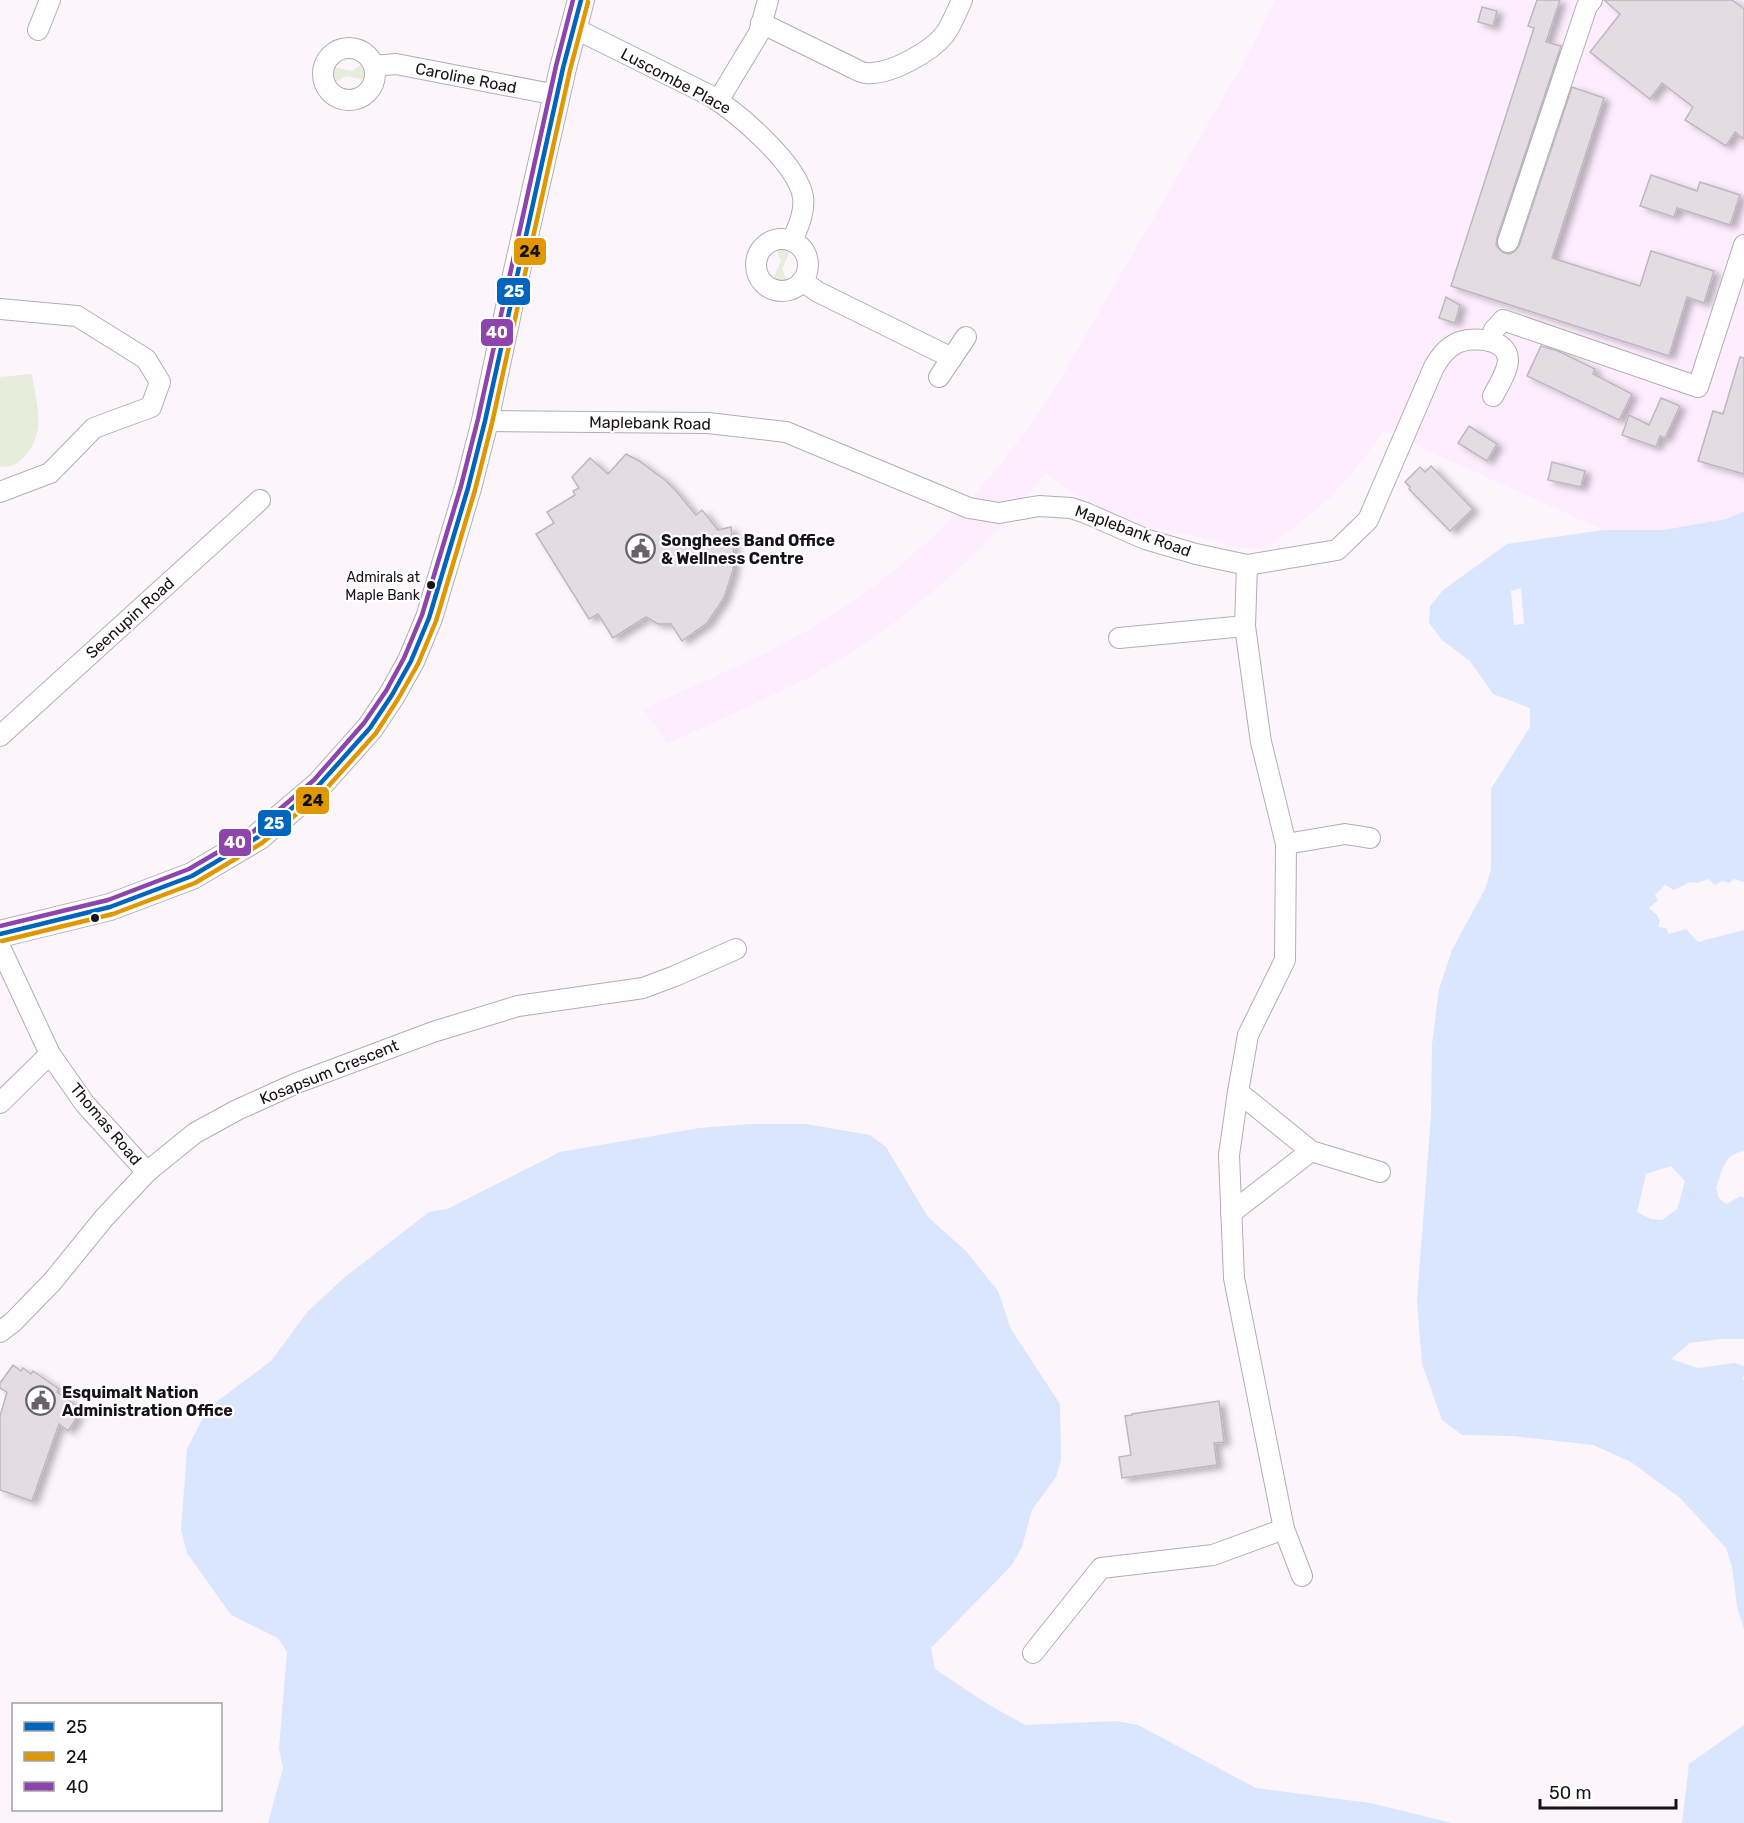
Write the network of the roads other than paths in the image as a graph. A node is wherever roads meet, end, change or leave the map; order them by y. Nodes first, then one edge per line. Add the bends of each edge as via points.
1 (50, 0) edge
2 (581, 0) edge
3 (768, 0) edge
4 (962, 0) edge
5 (1592, 0) edge
6 (761, 23) junction
7 (574, 28) junction
8 (38, 30) dead end
9 (374, 66) dead end
10 (557, 95) junction
11 (718, 101) junction
12 (792, 242) junction
13 (1508, 242) dead end
14 (1744, 245) edge
15 (802, 280) junction
16 (0, 309) edge
17 (966, 337) dead end
18 (1490, 341) junction
19 (952, 358) junction
20 (939, 377) dead end
21 (1493, 396) dead end
22 (486, 421) junction
23 (0, 492) edge
24 (260, 500) dead end
25 (1247, 565) junction
26 (1245, 626) junction
27 (1119, 638) dead end
28 (0, 736) edge
29 (1370, 838) dead end
30 (1286, 844) junction
31 (0, 934) edge
32 (0, 946) edge
33 (736, 949) dead end
34 (50, 1054) junction
35 (1238, 1092) junction
36 (0, 1103) edge
37 (1311, 1151) junction
38 (147, 1172) junction
39 (1380, 1172) dead end
40 (1232, 1213) junction
41 (0, 1332) edge
42 (1284, 1529) junction
43 (1302, 1576) dead end
44 (1033, 1653) dead end

1 - 8 street
2 - 7 main road
3 - 6 street
4 - 6 street via 946,33 935,44 922,54 880,72 865,73
5 - 13 street
6 - 11 street via 759,33
7 - 10 main road
7 - 11 street, Luscombe Place
9 - 10 street, Caroline Road via 396,64
10 - 22 main road
11 - 12 street, Luscombe Place via 751,126 796,178 803,206
12 - 15 street via 806,256
12 - 15 street via 776,240 762,249 756,264 758,274 768,287 784,291
14 - 18 street via 1698,387 1503,320
15 - 19 street via 818,292
16 - 23 street via 77,316 146,358 160,382 151,407 94,428 50,473
17 - 19 street
18 - 21 street via 1502,346 1508,362
18 - 25 street, Maplebank Road via 1465,340 1439,358 1368,520 1337,550
19 - 20 street
22 - 25 street, Maplebank Road via 708,423 786,432 969,508 999,513 1039,507 1071,508 1145,539
22 - 31 main road via 429,618 411,661 370,728 320,785 258,837 192,876 110,907
24 - 28 street, Seenupin Road
25 - 26 street
26 - 27 street
26 - 30 street via 1261,742
29 - 30 street via 1345,834
30 - 35 street via 1285,960 1248,1035
32 - 34 street, Thomas Road
33 - 38 street, Kosapsum Crescent via 643,988 518,1006 433,1032 297,1083 195,1133
34 - 36 street
34 - 38 street, Thomas Road via 85,1104
35 - 37 street
35 - 40 street via 1229,1155
37 - 39 street
37 - 40 street
38 - 41 street, Kosapsum Crescent via 52,1282
40 - 42 street via 1234,1278
42 - 43 street
42 - 44 street via 1213,1555 1101,1568

